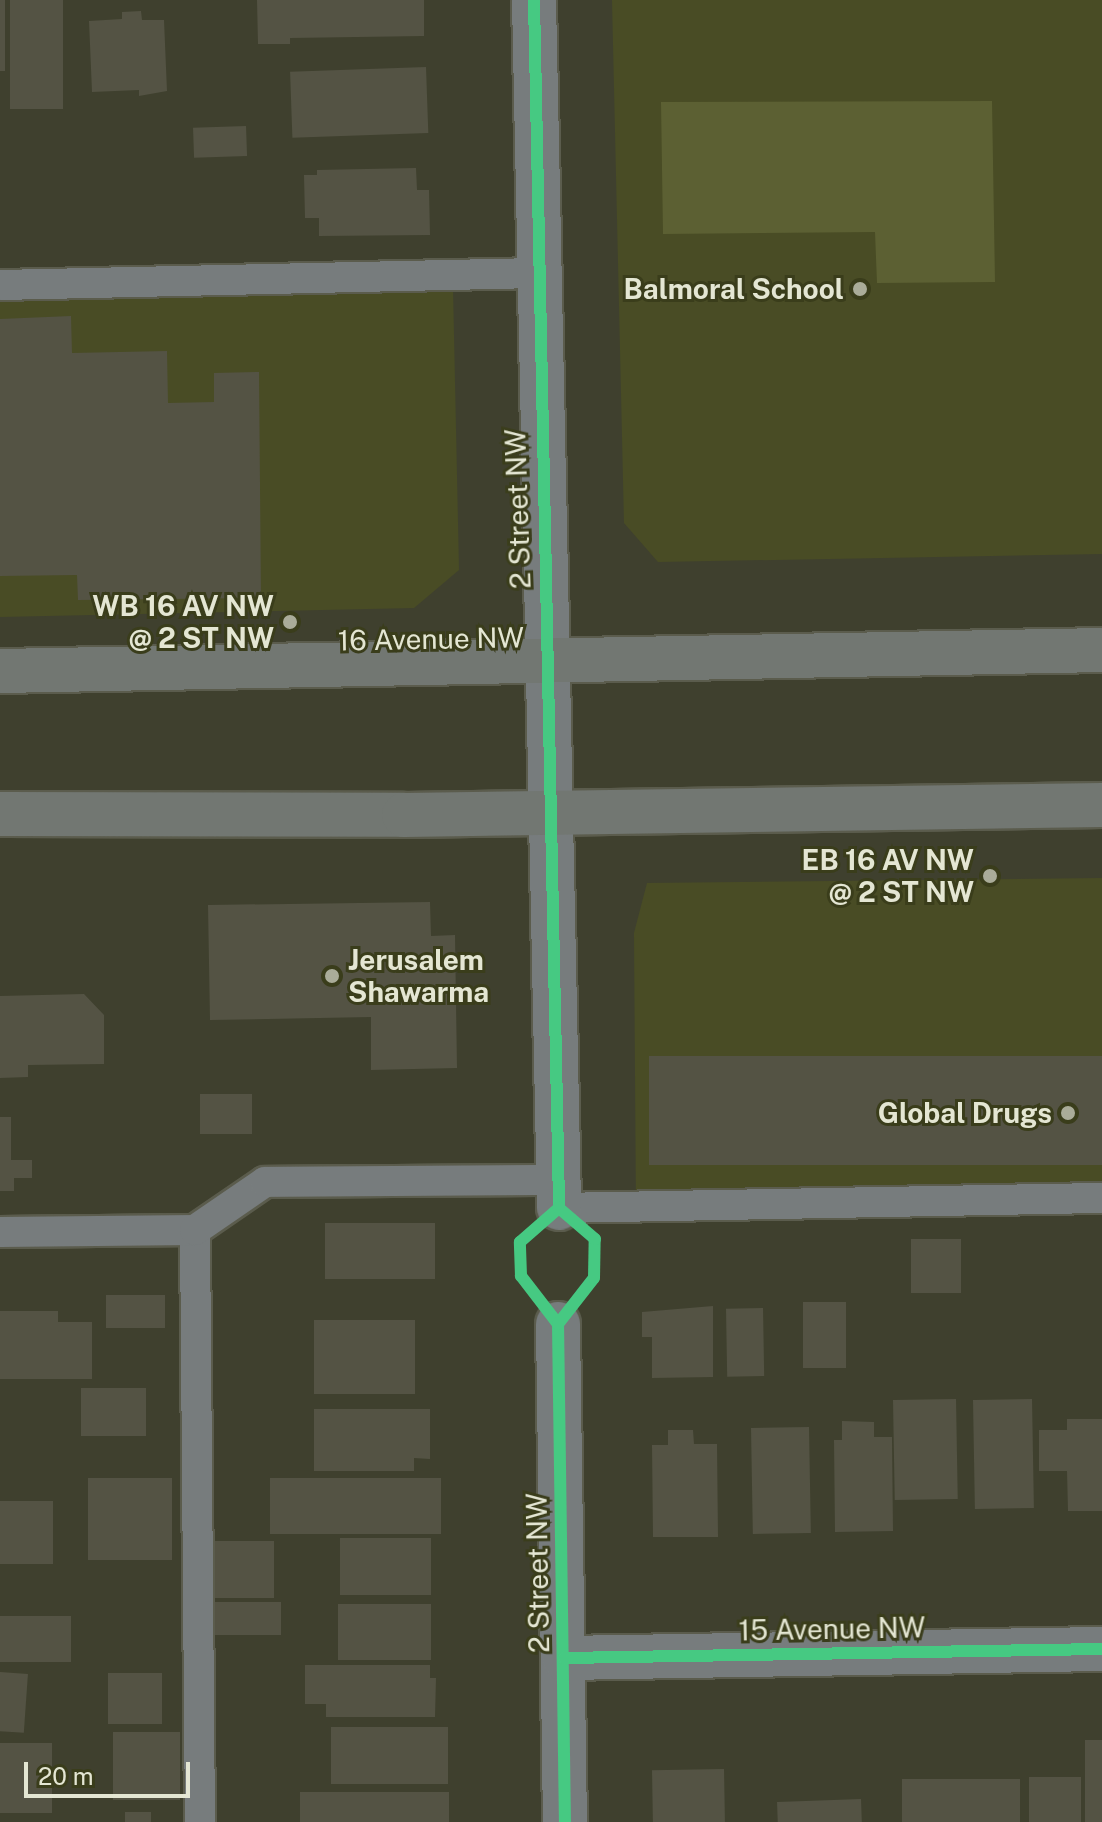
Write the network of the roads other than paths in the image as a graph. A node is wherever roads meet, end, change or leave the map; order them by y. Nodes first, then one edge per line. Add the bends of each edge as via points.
1 (534, 0) edge
2 (537, 273) junction
3 (0, 285) edge
4 (1102, 650) edge
5 (546, 661) junction
6 (0, 671) edge
7 (1102, 805) edge
8 (0, 814) edge
9 (549, 814) junction
10 (559, 1194) junction
11 (1102, 1198) edge
12 (195, 1230) junction
13 (0, 1232) edge
14 (558, 1324) dead end
15 (1102, 1649) edge
16 (564, 1658) junction
17 (200, 1822) edge
18 (565, 1822) edge

1 - 2 street, 2 Street NW
2 - 3 lane
2 - 5 street, 2 Street NW
4 - 5 highway, 16 Avenue NW
5 - 6 highway, 16 Avenue NW
5 - 9 street, 2 Street NW
7 - 9 highway
8 - 9 highway
9 - 10 street, 2 Street NW
10 - 11 lane
10 - 12 lane via 265,1182
12 - 13 lane
12 - 17 lane
14 - 16 street, 2 Street NW
15 - 16 street, 15 Avenue NW
16 - 18 street, 2 Street NW

